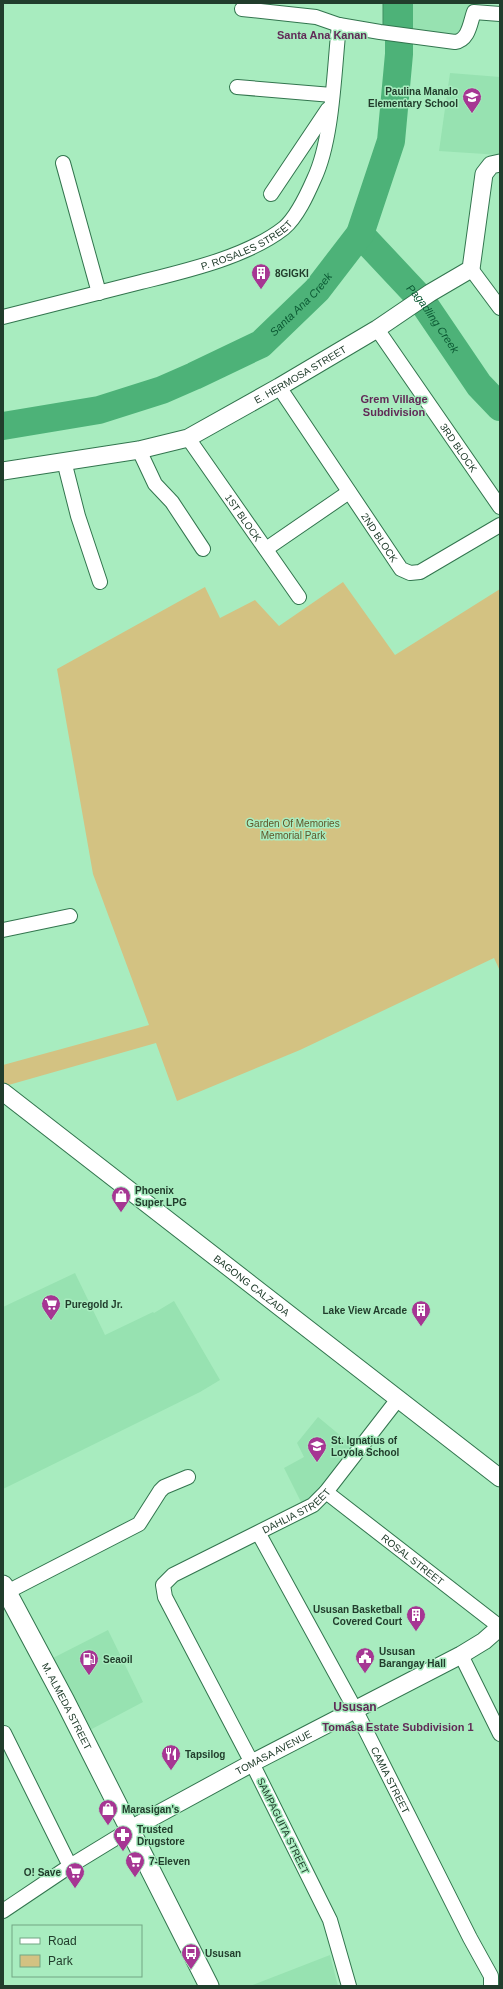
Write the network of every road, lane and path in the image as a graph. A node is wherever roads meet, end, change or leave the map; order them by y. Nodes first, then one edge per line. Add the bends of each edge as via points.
1 (242, 9) dead end
2 (500, 14) edge
3 (339, 25) junction
4 (237, 87) dead end
5 (331, 100) junction
6 (63, 163) dead end
7 (500, 163) edge
8 (271, 194) dead end
9 (471, 269) junction
10 (100, 293) junction
11 (500, 308) edge
12 (3, 317) edge
13 (377, 329) junction
14 (279, 387) junction
15 (188, 438) junction
16 (139, 450) junction
17 (64, 461) junction
18 (3, 471) edge
19 (349, 492) junction
20 (500, 507) edge
21 (500, 525) edge
22 (203, 549) dead end
23 (266, 549) junction
24 (100, 582) dead end
25 (299, 597) dead end
26 (70, 916) dead end
27 (3, 930) edge
28 (3, 1092) edge
29 (398, 1399) junction
30 (188, 1477) dead end
31 (500, 1478) edge
32 (326, 1492) junction
33 (259, 1534) junction
34 (163, 1585) joint
35 (5, 1588) edge
36 (500, 1627) edge
37 (461, 1655) junction
38 (355, 1709) junction
39 (4, 1733) edge
40 (500, 1734) edge
41 (252, 1763) junction
42 (129, 1830) junction
43 (70, 1866) junction
44 (3, 1911) edge
45 (494, 1976) edge
46 (209, 1986) edge
47 (349, 1986) edge

1 - 3 street via 316,17
2 - 3 street via 474,12 466,36 460,41
3 - 5 street, P. ROSALES STREET
4 - 5 street
5 - 8 street
5 - 10 street, P. ROSALES STREET via 324,149 315,178 299,208 285,227 268,239 202,266
6 - 10 street
7 - 9 street via 491,165 484,174
9 - 11 street
9 - 13 street, E. HERMOSA STREET
10 - 12 street, P. ROSALES STREET
13 - 14 street, E. HERMOSA STREET
13 - 20 street, 3RD BLOCK
14 - 15 street, E. HERMOSA STREET
14 - 19 street, 2ND BLOCK
15 - 16 street, E. HERMOSA STREET
15 - 23 street, 1ST BLOCK
16 - 17 street, E. HERMOSA STREET
16 - 22 street via 156,484 172,502
17 - 18 street, E. HERMOSA STREET
17 - 24 street via 78,516
19 - 21 street, 2ND BLOCK via 401,569 410,573 420,572
19 - 23 street
23 - 25 street, 1ST BLOCK
26 - 27 street
28 - 29 street, BAGONG CALZADA
29 - 31 street, BAGONG CALZADA
29 - 32 street, DAHLIA STREET
30 - 35 street via 164,1487 139,1524
32 - 33 street, DAHLIA STREET via 313,1505
32 - 36 street, ROSAL STREET
33 - 34 street, DAHLIA STREET via 173,1575
33 - 38 street, CAMIA STREET
34 - 41 street, SAMPAGUITA STREET via 165,1597
35 - 42 main road, M. ALMEDA STREET
36 - 37 street, TOMASA AVENUE via 484,1641
37 - 38 street, TOMASA AVENUE
37 - 40 street
38 - 41 street, TOMASA AVENUE
38 - 45 street, CAMIA STREET via 470,1938
39 - 43 street
41 - 42 street, TOMASA AVENUE
41 - 47 street, SAMPAGUITA STREET via 330,1920
42 - 43 street
42 - 46 main road, M. ALMEDA STREET
43 - 44 street

